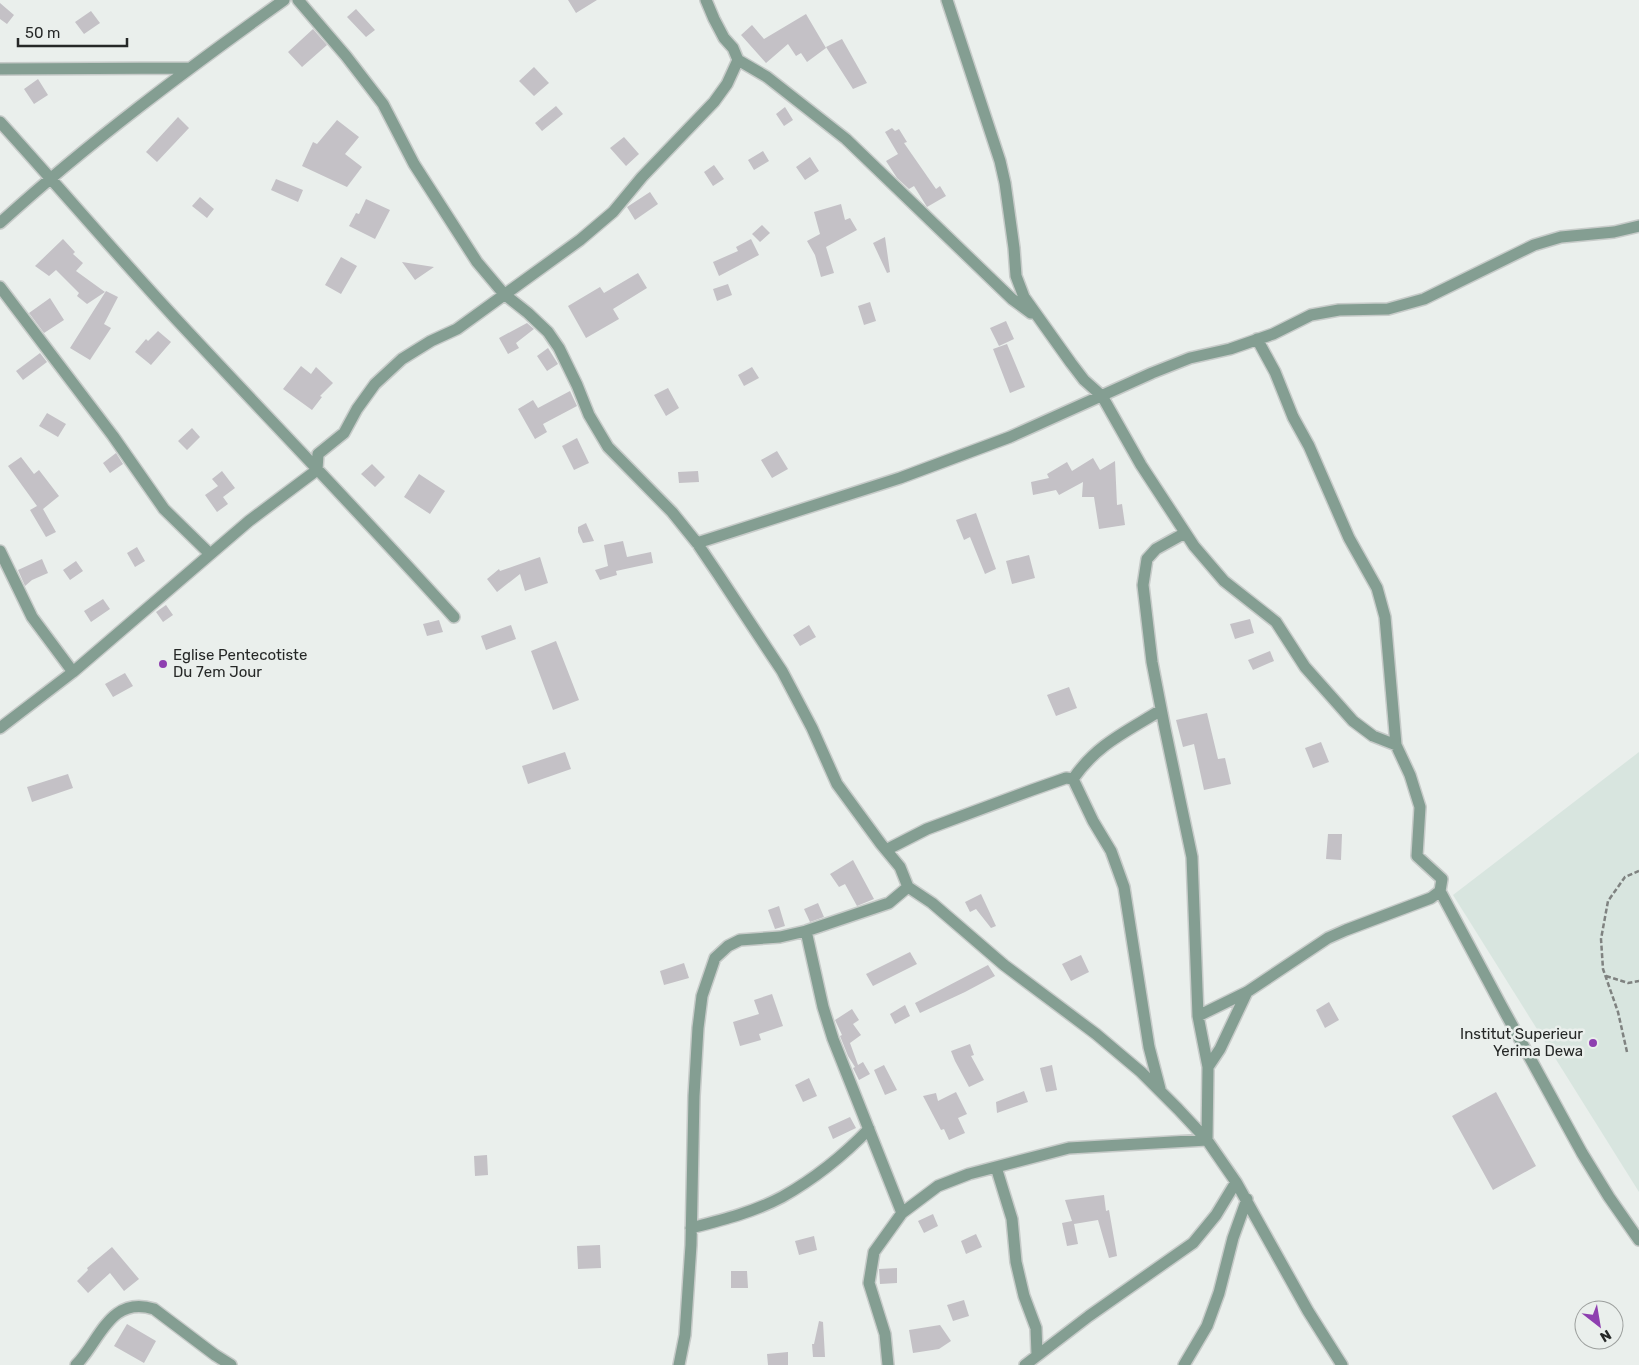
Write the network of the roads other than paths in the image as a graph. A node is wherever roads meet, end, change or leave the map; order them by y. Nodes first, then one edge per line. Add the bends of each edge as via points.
1 (284, 0) edge
2 (298, 0) edge
3 (706, 0) edge
4 (947, 0) edge
5 (738, 60) junction
6 (0, 68) edge
7 (189, 68) junction
8 (0, 122) edge
9 (50, 178) junction
10 (0, 224) edge
11 (1639, 226) edge
12 (0, 287) edge
13 (504, 294) junction
14 (1039, 318) junction
15 (1257, 339) junction
16 (1102, 396) junction
17 (317, 470) junction
18 (1185, 532) junction
19 (697, 543) junction
20 (0, 551) edge
21 (210, 554) junction
22 (454, 617) dead end
23 (73, 672) junction
24 (1161, 710) junction
25 (0, 728) edge
26 (1396, 745) junction
27 (1073, 779) junction
28 (886, 850) junction
29 (908, 886) junction
30 (1440, 891) junction
31 (806, 931) junction
32 (1247, 992) junction
33 (1198, 1016) junction
34 (1208, 1068) junction
35 (1160, 1091) junction
36 (869, 1129) junction
37 (1207, 1140) junction
38 (996, 1167) junction
39 (1236, 1182) junction
40 (1247, 1199) junction
41 (902, 1213) junction
42 (692, 1228) junction
43 (1639, 1240) edge
44 (1037, 1354) junction
45 (79, 1364) edge
46 (231, 1365) edge
47 (679, 1365) edge
48 (888, 1365) edge
49 (1025, 1365) edge
50 (1184, 1365) edge
51 (1342, 1365) edge

1 - 7 street
2 - 13 street via 384,104 414,164 440,206 477,262
3 - 5 street
4 - 14 street via 1000,161 1017,281
5 - 13 street via 714,102 612,212 580,240
5 - 14 street via 768,78 846,139 1012,299
6 - 7 street
7 - 9 street
8 - 9 street
9 - 10 street
9 - 17 street via 122,261
11 - 15 street via 1561,237 1534,245 1424,299 1388,309 1339,310 1311,315
12 - 21 street via 164,509
13 - 17 street via 456,329 402,359 375,384 344,433 318,454
13 - 19 street via 548,332 559,348 588,415 608,448 672,512
14 - 16 street via 1071,364
15 - 16 street via 1190,358
15 - 26 street via 1349,538 1377,588 1385,616
16 - 18 street via 1141,465
16 - 19 street via 1010,437 900,478
17 - 21 street
17 - 22 street
18 - 24 street via 1156,549 1147,559 1143,585
18 - 26 street via 1224,581 1276,622 1304,667 1353,721 1373,736
19 - 28 street via 782,671 837,784
20 - 23 street via 32,617
21 - 23 street
23 - 25 street
24 - 27 street via 1104,745 1083,764
24 - 33 street via 1192,857
26 - 30 street via 1420,807 1417,856 1442,879
27 - 28 street via 1066,778 927,829
27 - 35 street via 1111,851 1124,887 1149,1047
28 - 29 street via 900,867
29 - 31 street via 888,903
29 - 35 street via 1004,965 1096,1034
30 - 32 street via 1431,898 1328,938
30 - 43 street via 1582,1153
31 - 36 street via 825,1015
31 - 42 street via 740,940 715,958 702,996 698,1028
32 - 33 street
32 - 34 street
33 - 34 street
34 - 37 street
35 - 37 street
36 - 41 street
36 - 42 street via 824,1169 782,1197
37 - 38 street via 1069,1148
37 - 39 street
38 - 41 street via 938,1186
38 - 44 street via 1012,1219 1016,1262 1024,1296 1036,1328
39 - 40 street
39 - 44 street via 1193,1243
40 - 50 street via 1233,1238 1220,1293
40 - 51 street
41 - 48 street via 874,1252 869,1284 885,1334
42 - 47 street via 685,1336
44 - 49 street
45 - 46 street via 113,1316 143,1305 154,1308

